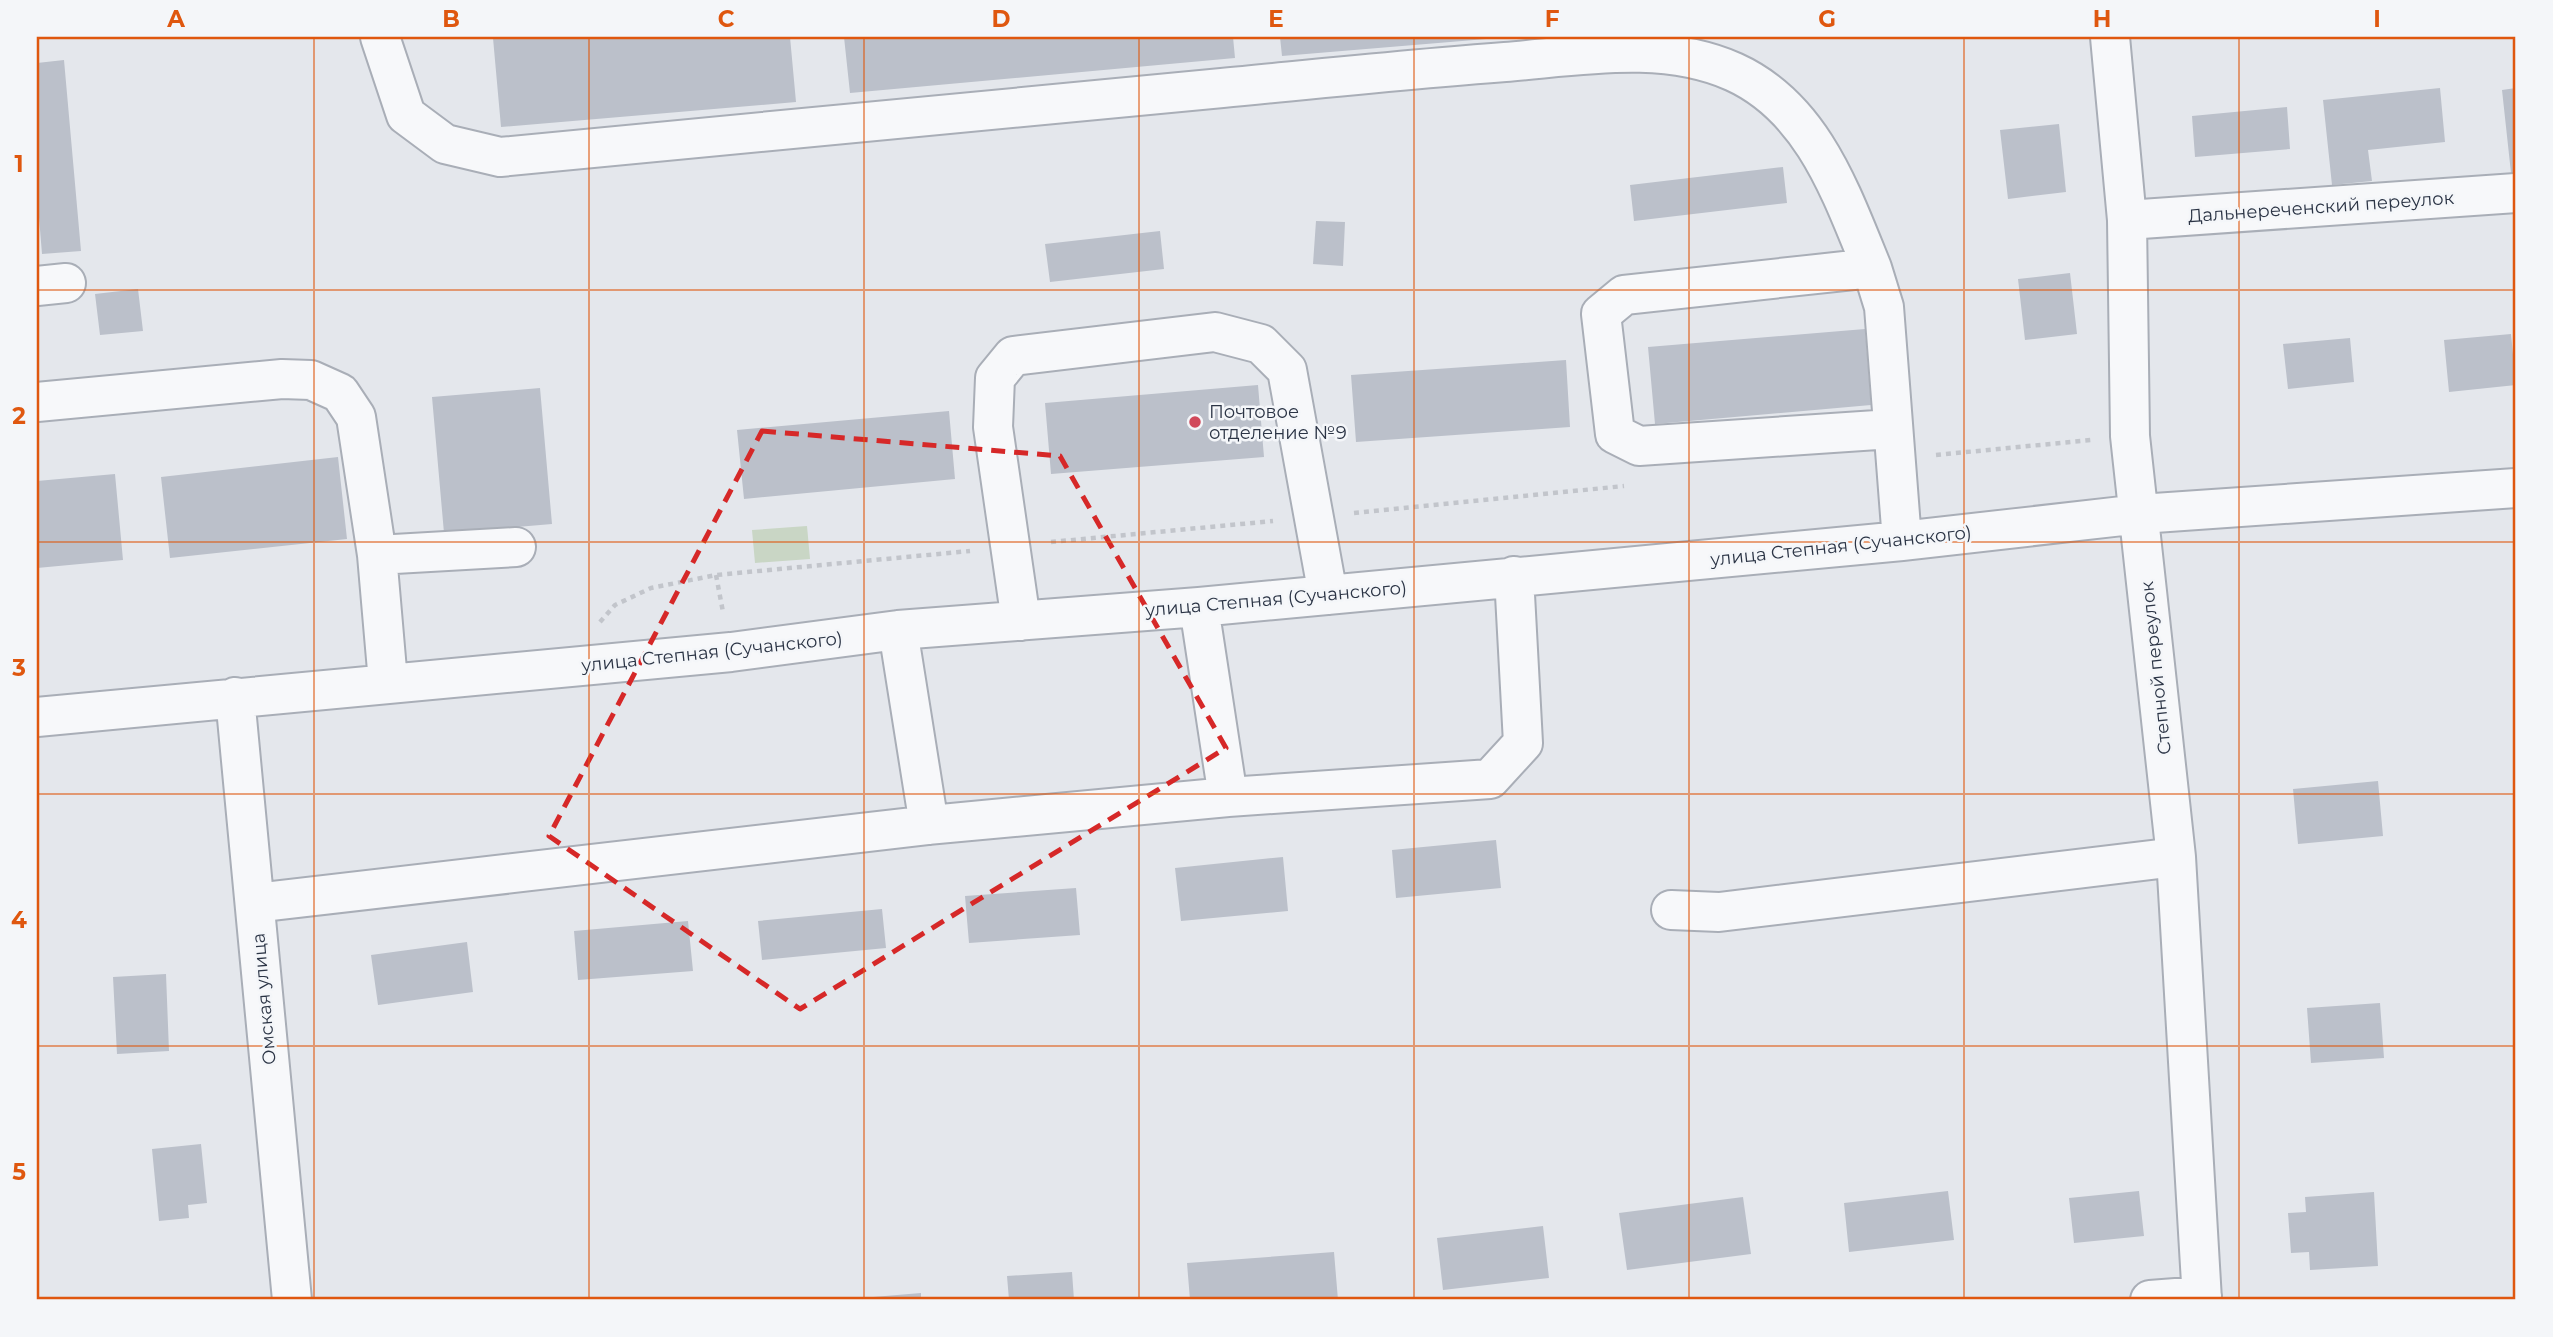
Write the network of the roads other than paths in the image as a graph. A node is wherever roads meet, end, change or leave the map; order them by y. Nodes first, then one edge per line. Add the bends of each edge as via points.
1 (380, 37) edge
2 (2110, 37) edge
3 (2516, 193) edge
4 (2127, 220) junction
5 (1872, 268) junction
6 (37, 402) edge
7 (1892, 429) junction
8 (2516, 488) edge
9 (2140, 514) junction
10 (1902, 541) junction
11 (516, 547) dead end
12 (377, 555) junction
13 (1514, 576) junction
14 (1328, 595) junction
15 (1199, 607) junction
16 (1021, 621) junction
17 (898, 630) junction
18 (388, 682) junction
19 (235, 697) junction
20 (37, 717) edge
21 (1228, 797) junction
22 (929, 825) junction
23 (2176, 857) junction
24 (255, 902) junction
25 (1671, 910) dead end
26 (2202, 1298) edge
27 (292, 1300) edge
28 (2150, 1300) edge

1 - 5 street via 406,115 445,144 499,157 1435,67 1622,53 1692,56 1736,73 1775,96 1808,134 1835,179
2 - 4 street, Степной переулок
3 - 4 street, Дальнереченский переулок
4 - 9 street, Степной переулок via 2130,436
5 - 7 street via 1884,307
5 - 7 street via 1624,295 1601,314 1615,434 1639,446
6 - 12 street via 282,379 311,380 340,393 356,417
7 - 10 street
8 - 9 street, улица Степная (Сучанского)
9 - 10 street, улица Степная (Сучанского)
9 - 23 street, Степной переулок
10 - 13 street, улица Степная (Сучанского)
11 - 12 street
12 - 18 street
13 - 14 street, улица Степная (Сучанского)
13 - 21 street via 1523,743 1490,779
14 - 15 street, улица Степная (Сучанского)
14 - 16 street via 1287,370 1261,344 1215,332 1013,356 995,378 993,427
15 - 16 street, улица Степная (Сучанского)
15 - 21 street
16 - 17 street, улица Степная (Сучанского)
17 - 18 street, улица Степная (Сучанского) via 732,652
17 - 22 street
18 - 19 street, улица Степная (Сучанского)
19 - 20 street, улица Степная (Сучанского)
19 - 24 street, Омская улица
21 - 22 street
22 - 24 street
23 - 25 street via 1719,912
23 - 26 street, Степной переулок
24 - 27 street, Омская улица
26 - 28 street

